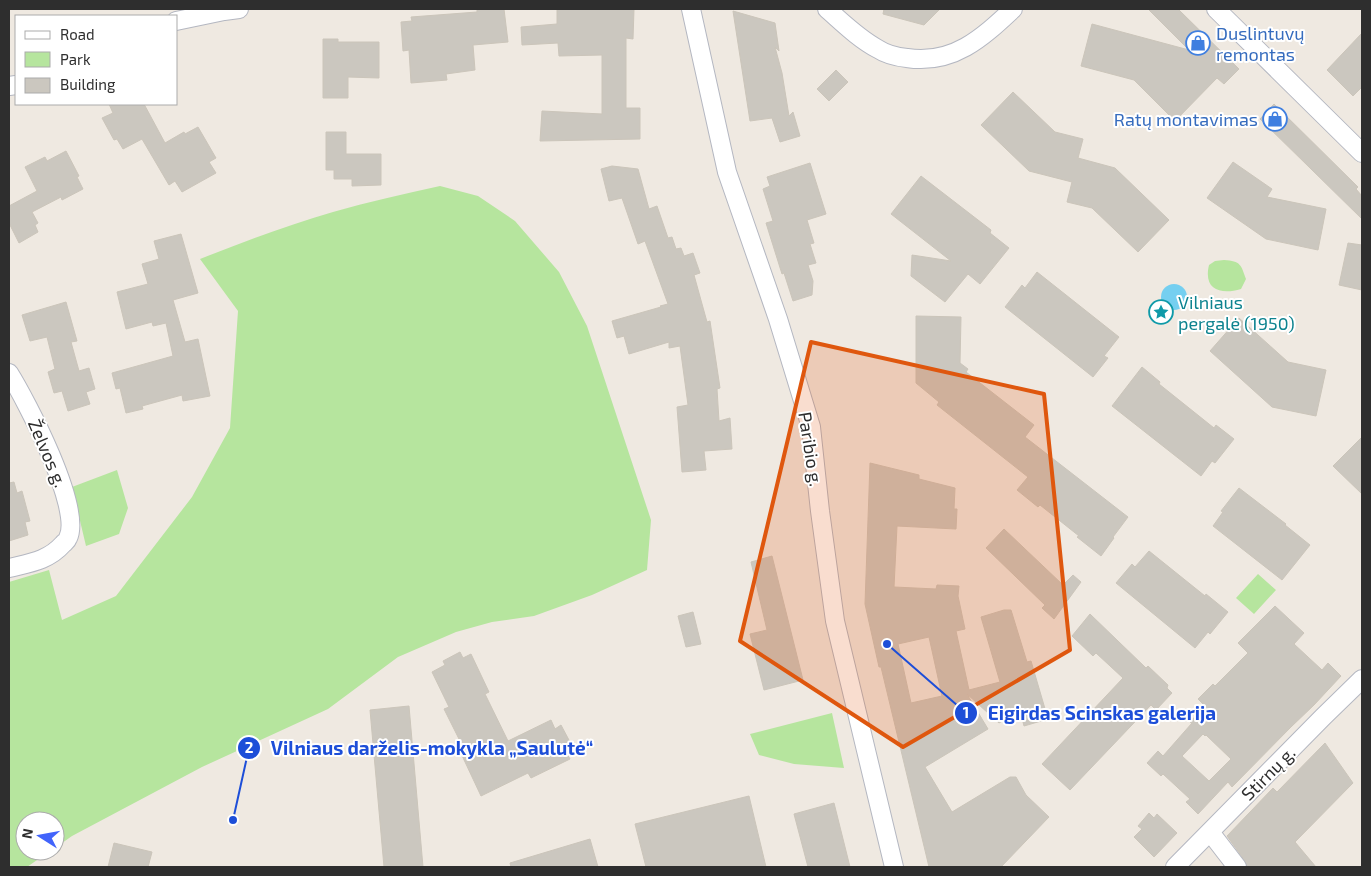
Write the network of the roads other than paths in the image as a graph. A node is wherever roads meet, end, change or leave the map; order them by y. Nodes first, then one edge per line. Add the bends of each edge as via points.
1 (239, 9) edge
2 (692, 9) edge
3 (827, 9) edge
4 (1013, 9) edge
5 (1216, 9) edge
6 (178, 21) edge
7 (1362, 153) edge
8 (9, 373) edge
9 (9, 568) edge
10 (1362, 679) edge
11 (1210, 832) junction
12 (894, 867) edge
13 (1175, 867) edge
14 (1237, 867) edge

1 - 6 street
2 - 12 street, Paribio g. via 727,172 811,427 835,622
3 - 4 street via 878,50 915,60 950,55 969,46
5 - 7 street
8 - 9 street, Želvos g. via 34,417 61,480 70,515 69,538 58,550 45,559
10 - 11 street, Stirnų g.
11 - 13 street, Stirnų g.
11 - 14 street

